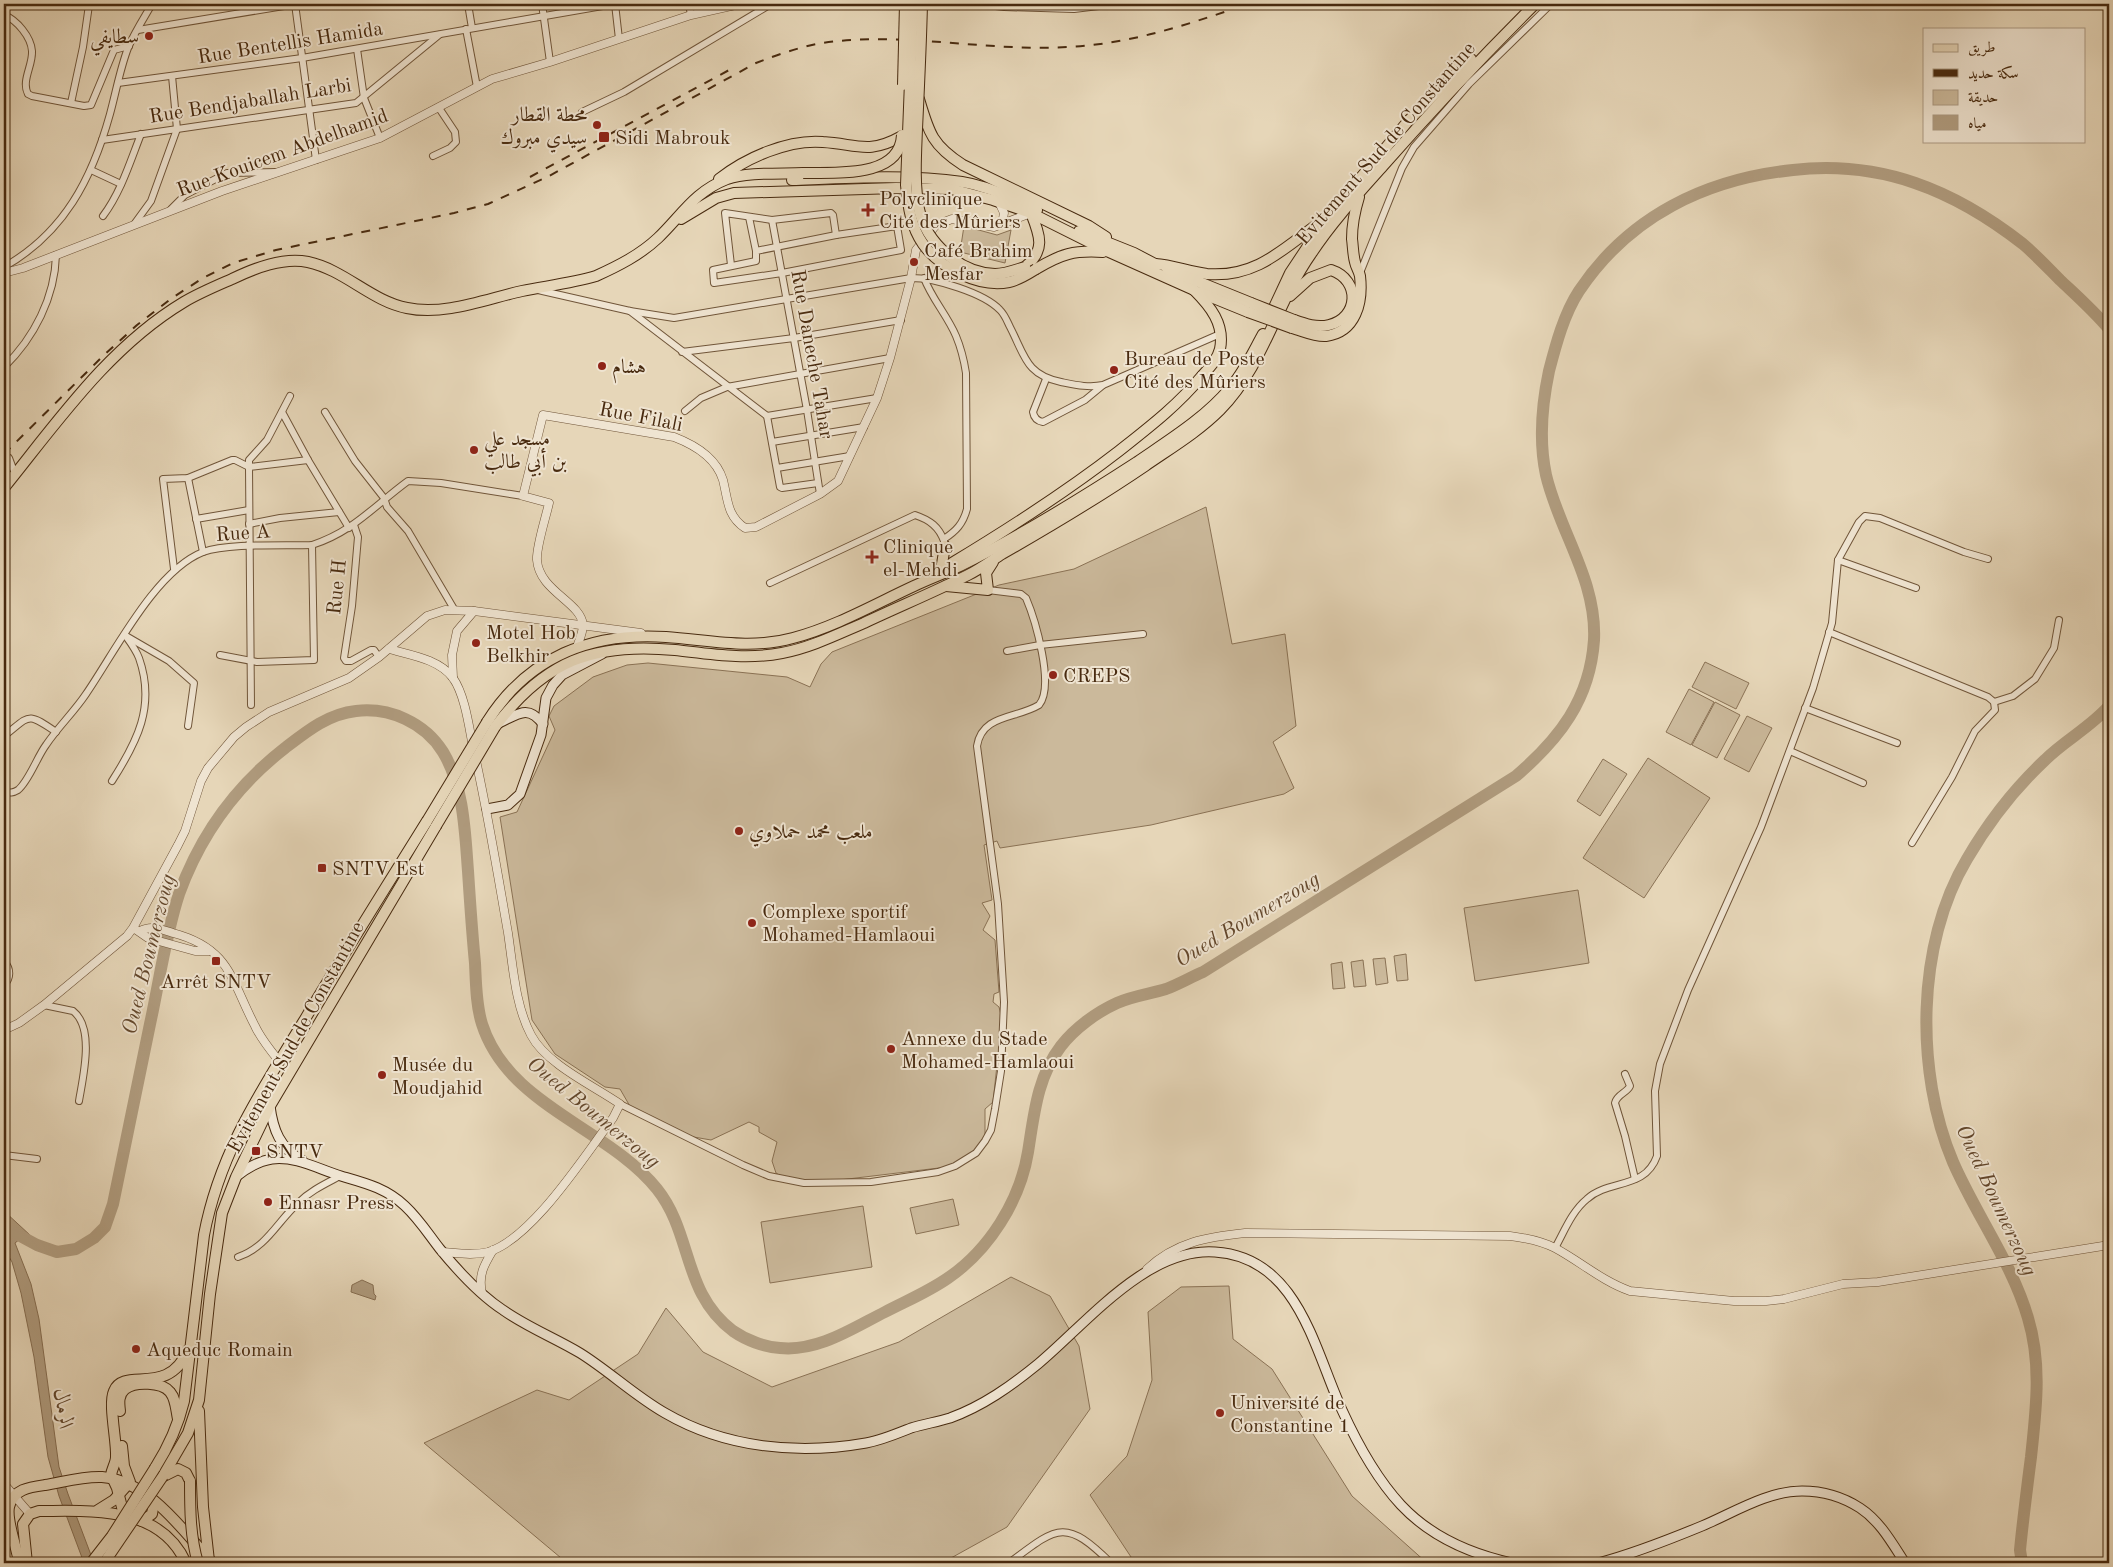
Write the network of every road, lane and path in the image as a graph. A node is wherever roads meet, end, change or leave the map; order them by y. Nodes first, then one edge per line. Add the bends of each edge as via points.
1 (89, 4) edge
2 (152, 4) edge
3 (295, 4) edge
4 (468, 4) edge
5 (542, 4) edge
6 (614, 4) edge
7 (689, 4) edge
8 (740, 4) edge
9 (771, 4) edge
10 (905, 4) edge
11 (913, 4) edge
12 (922, 4) edge
13 (979, 4) edge
14 (1115, 4) edge
15 (1526, 4) edge
16 (1535, 4) edge
17 (1552, 4) edge
18 (990, 5) edge
19 (1004, 5) edge
20 (4, 15) edge
21 (691, 15) junction
22 (543, 16) junction
23 (469, 28) junction
24 (138, 30) junction
25 (440, 35) junction
26 (619, 39) junction
27 (129, 46) junction
28 (357, 49) junction
29 (302, 58) junction
30 (550, 62) junction
31 (172, 76) junction
32 (118, 83) junction
33 (476, 87) junction
34 (918, 96) junction
35 (364, 98) junction
36 (72, 103) junction
37 (439, 108) junction
38 (309, 110) junction
39 (582, 112) dead end
40 (177, 129) junction
41 (141, 134) junction
42 (902, 136) junction
43 (380, 138) junction
44 (102, 140) junction
45 (433, 156) dead end
46 (316, 160) junction
47 (91, 170) junction
48 (283, 172) junction
49 (121, 184) junction
50 (710, 187) junction
51 (1361, 192) junction
52 (999, 202) junction
53 (171, 209) junction
54 (1031, 214) junction
55 (103, 216) dead end
56 (749, 217) junction
57 (1326, 218) junction
58 (772, 220) junction
59 (135, 223) junction
60 (1002, 224) junction
61 (670, 226) junction
62 (836, 235) junction
63 (777, 248) junction
64 (1125, 249) junction
65 (756, 251) junction
66 (1109, 252) junction
67 (56, 255) junction
68 (1155, 264) junction
69 (731, 265) junction
70 (4, 267) edge
71 (4, 273) edge
72 (782, 273) junction
73 (1360, 274) junction
74 (911, 278) junction
75 (924, 278) junction
76 (532, 289) junction
77 (1194, 290) junction
78 (788, 299) junction
79 (1284, 302) junction
80 (1250, 308) junction
81 (630, 311) junction
82 (900, 320) junction
83 (1293, 324) junction
84 (1220, 334) junction
85 (794, 338) junction
86 (682, 352) junction
87 (890, 358) junction
88 (4, 366) edge
89 (801, 374) junction
90 (1046, 379) junction
91 (1103, 385) junction
92 (727, 387) junction
93 (290, 396) dead end
94 (877, 398) junction
95 (807, 410) junction
96 (686, 411) dead end
97 (282, 412) junction
98 (325, 412) dead end
99 (767, 416) junction
100 (864, 427) junction
101 (811, 434) junction
102 (772, 442) junction
103 (850, 456) junction
104 (9, 458) dead end
105 (308, 460) junction
106 (816, 462) junction
107 (249, 467) junction
108 (777, 468) junction
109 (14, 474) junction
110 (188, 478) junction
111 (818, 483) junction
112 (4, 488) edge
113 (820, 494) junction
114 (523, 496) junction
115 (384, 498) junction
116 (249, 510) junction
117 (339, 512) junction
118 (196, 519) junction
119 (249, 524) junction
120 (352, 527) junction
121 (944, 543) junction
122 (312, 545) junction
123 (249, 547) junction
124 (203, 552) junction
125 (1003, 554) junction
126 (1988, 559) dead end
127 (958, 560) junction
128 (1838, 560) junction
129 (174, 569) junction
130 (941, 570) junction
131 (770, 583) dead end
132 (918, 584) junction
133 (945, 586) junction
134 (1916, 588) dead end
135 (988, 590) junction
136 (454, 609) junction
137 (474, 611) junction
138 (2059, 620) dead end
139 (583, 626) junction
140 (1829, 632) junction
141 (1143, 634) dead end
142 (125, 635) junction
143 (665, 637) junction
144 (1040, 645) junction
145 (577, 647) junction
146 (389, 649) junction
147 (609, 650) junction
148 (1007, 651) dead end
149 (220, 655) dead end
150 (379, 657) junction
151 (252, 662) junction
152 (453, 678) junction
153 (1994, 702) junction
154 (251, 705) dead end
155 (1805, 708) junction
156 (493, 724) junction
157 (543, 724) junction
158 (188, 726) dead end
159 (56, 732) junction
160 (4, 736) edge
161 (1897, 743) dead end
162 (1790, 751) junction
163 (112, 781) dead end
164 (1863, 784) dead end
165 (4, 792) edge
166 (488, 809) junction
167 (431, 823) junction
168 (1912, 843) dead end
169 (136, 930) junction
170 (210, 951) junction
171 (4, 961) edge
172 (4, 985) edge
173 (44, 1005) junction
174 (4, 1030) edge
175 (279, 1061) junction
176 (1625, 1074) dead end
177 (79, 1101) dead end
178 (620, 1104) junction
179 (270, 1106) junction
180 (4, 1155) edge
181 (37, 1159) dead end
182 (313, 1166) junction
183 (236, 1176) junction
184 (340, 1176) junction
185 (1635, 1179) junction
186 (2109, 1245) edge
187 (1555, 1248) junction
188 (493, 1250) junction
189 (442, 1252) junction
190 (238, 1257) dead end
191 (1145, 1271) junction
192 (482, 1293) junction
193 (192, 1342) junction
194 (199, 1400) junction
195 (179, 1424) junction
196 (163, 1476) junction
197 (112, 1479) junction
198 (4, 1484) edge
199 (129, 1484) junction
200 (14, 1496) junction
201 (119, 1496) junction
202 (154, 1502) junction
203 (98, 1510) junction
204 (35, 1512) junction
205 (124, 1515) junction
206 (142, 1521) junction
207 (210, 1561) edge
208 (18, 1563) edge
209 (27, 1563) edge
210 (92, 1563) edge
211 (104, 1563) edge
212 (186, 1563) edge
213 (198, 1563) edge
214 (1009, 1563) edge
215 (1111, 1563) edge
216 (1512, 1563) edge
217 (1598, 1563) edge
218 (1905, 1563) edge

1 - 36 street
2 - 24 street
3 - 24 street
3 - 29 street
4 - 23 street
5 - 22 street
6 - 22 street, Rue Bentellis Hamida
6 - 26 street
7 - 21 street
8 - 21 street, Rue Kouicem Abdelhamid
9 - 39 street via 624,92
10 - 42 main road, bridge
11 - 66 main road, bridge via 906,185 908,208 924,244 948,267 994,283 1024,277 1065,254
12 - 34 main road, bridge
13 - 18 street
14 - 19 street via 1074,9
15 - 57 main road, Evitement Sud de Constantine via 1409,120
16 - 51 main road, Evitement Sud de Constantine via 1479,59
17 - 73 street via 1469,84 1414,147 1402,168
18 - 19 street
20 - 36 street via 12,18 22,30 32,51 26,87 28,94
21 - 26 street, Rue Kouicem Abdelhamid
22 - 23 street, Rue Bentellis Hamida
22 - 30 street
23 - 25 street, Rue Bentellis Hamida
23 - 33 street
24 - 27 street
25 - 28 street, Rue Bentellis Hamida
25 - 35 street, Rue Bendjaballah Larbi
26 - 30 street, Rue Kouicem Abdelhamid
27 - 32 street
27 - 36 street via 114,50 91,105
28 - 29 street, Rue Bentellis Hamida
28 - 35 street
29 - 31 street, Rue Bentellis Hamida
29 - 38 street
30 - 33 street, Rue Kouicem Abdelhamid
31 - 32 street, Rue Bentellis Hamida
31 - 40 street
32 - 44 street
33 - 37 street, Rue Kouicem Abdelhamid
34 - 54 main road, bridge via 916,157 919,209 931,237 948,256 994,274 1025,267 1034,259 1040,238
34 - 64 main road, bridge via 928,128 945,154 1089,226
35 - 38 street, Rue Bendjaballah Larbi via 356,103
35 - 43 street
37 - 43 street, Rue Kouicem Abdelhamid
37 - 45 street via 455,132 456,142
38 - 40 street, Rue Bendjaballah Larbi
38 - 46 street
40 - 41 street, Rue Bendjaballah Larbi
40 - 59 street via 151,201
41 - 44 street, Rue Bendjaballah Larbi
41 - 49 street
42 - 50 main road via 879,147 802,143 773,151 732,169
42 - 50 main road, bridge via 898,153 880,166 845,171 739,176
43 - 46 street, Rue Kouicem Abdelhamid
44 - 47 street
46 - 48 street, Rue Kouicem Abdelhamid
47 - 49 street
47 - 70 street via 65,215 30,250
48 - 53 street, Rue Kouicem Abdelhamid
48 - 53 street via 227,173 185,195
49 - 55 street
50 - 61 main road via 699,194
51 - 73 main road via 1352,236 1355,263
51 - 79 main road, Evitement Sud de Constantine via 1310,254
52 - 54 main road
52 - 60 street via 1004,213
52 - 61 main road via 951,189 760,190 716,198
53 - 59 street, Rue Kouicem Abdelhamid
54 - 60 street, Rue Filali
54 - 66 main road
56 - 58 street
56 - 65 street
56 - 69 street via 724,213
57 - 68 main road via 1277,255 1241,272 1207,274
57 - 132 main road, Evitement Sud de Constantine via 1290,273 1247,363 1230,389 1214,404 1166,442 1070,506 958,567
58 - 62 street via 831,213
58 - 63 street, Rue Daneche Tahar
59 - 67 street, Rue Kouicem Abdelhamid
60 - 74 street, Rue Filali via 994,227 952,219 936,225 916,250
61 - 64 main road via 711,192 740,183 847,178 936,179 963,182 1018,200
61 - 76 main road via 656,240 617,267 578,281
62 - 63 street
62 - 72 street via 897,226 901,250
63 - 65 street
63 - 72 street, Rue Daneche Tahar
64 - 68 main road
65 - 69 street via 756,261
66 - 77 main road
67 - 71 street, Rue Kouicem Abdelhamid
67 - 88 street via 46,304 35,326
68 - 80 main road
69 - 72 street via 713,270 716,284
72 - 78 street, Rue Daneche Tahar
73 - 83 main road via 1359,305 1345,328 1325,336
74 - 75 street
74 - 78 street
74 - 82 street, Rue Filali
75 - 90 street via 992,302 1002,312 1034,372
75 - 121 street via 955,334 966,373 967,509 964,520
76 - 81 street
76 - 109 main road via 440,309 408,308 382,300 331,270 308,262 286,262 257,269 184,302 136,338 62,413
77 - 80 main road
77 - 84 main road via 1211,308
78 - 81 street via 674,318
78 - 85 street, Rue Daneche Tahar
79 - 83 main road via 1303,283 1322,272 1331,270 1349,281 1351,304 1347,315 1339,322 1327,326
79 - 125 main road, Evitement Sud de Constantine via 1250,373 1237,392 1202,427 1088,505
80 - 83 main road, bridge
81 - 86 street
82 - 85 street
82 - 87 street, Rue Filali
84 - 91 street
84 - 127 main road via 1220,349 1214,362 1169,411 1041,508
85 - 86 street
85 - 89 street, Rue Daneche Tahar
86 - 92 street
87 - 89 street
87 - 94 street, Rue Filali
89 - 92 street
89 - 95 street, Rue Daneche Tahar
90 - 91 street via 1091,387
90 - 91 street via 1033,412 1036,419 1043,422 1085,400
92 - 96 street via 701,398
92 - 99 street
93 - 97 street
94 - 95 street
94 - 100 street, Rue Filali
95 - 99 street
95 - 101 street, Rue Daneche Tahar
97 - 105 street
97 - 107 street via 267,440 249,460
98 - 115 street via 355,461
99 - 102 street
100 - 101 street
100 - 103 street, Rue Filali
101 - 102 street
101 - 106 street, Rue Daneche Tahar
102 - 108 street
103 - 106 street
103 - 113 street, Rue Filali via 838,481
104 - 109 street
105 - 107 street
105 - 117 street
106 - 108 street
106 - 111 street, Rue Daneche Tahar
107 - 110 street via 232,460
107 - 116 street
108 - 111 street via 782,488
109 - 112 main road
110 - 118 street
110 - 129 street via 163,479
111 - 113 street, Rue Daneche Tahar
113 - 114 street, Rue Filali via 756,527 745,528 730,513 716,466 693,444 674,437 544,415
114 - 115 street, Rue A via 408,481
114 - 139 street via 549,503 537,559 540,574 552,590 579,614
115 - 120 street, Rue A
115 - 136 street
116 - 118 street
116 - 119 street
117 - 119 street
117 - 120 street
118 - 124 street
119 - 123 street
120 - 122 street, Rue A
120 - 150 street, Rue H via 358,537 344,658 349,662 369,650 374,650
121 - 127 main road via 950,558
121 - 130 main road
121 - 131 street via 936,526 915,516
122 - 123 street, Rue A
122 - 151 street via 314,660
123 - 124 street, Rue A
123 - 151 street
124 - 129 street, Rue A
125 - 133 main road, Evitement Sud de Constantine
125 - 135 main road via 987,570
126 - 128 street via 1880,518 1865,516
127 - 130 main road
128 - 134 street
128 - 140 street
129 - 142 street, Rue A via 144,605
130 - 132 main road
132 - 143 main road, Evitement Sud de Constantine via 809,633 768,643 744,645
133 - 135 main road
133 - 147 main road, Evitement Sud de Constantine via 840,633 786,653 732,656 654,648
135 - 144 street via 1020,594 1026,598
136 - 137 street
136 - 146 street via 427,616
137 - 139 street
137 - 152 street via 457,631 452,655
138 - 153 street via 2054,648 2035,679 2012,696
139 - 143 street
139 - 145 street
140 - 153 street
140 - 155 street
141 - 144 street
142 - 158 street via 169,661 194,683
142 - 159 street, Rue A via 85,696
142 - 163 street via 138,657 146,688 141,726 131,752
143 - 145 main road, Evitement Sud de Constantine via 605,638
144 - 148 street
144 - 178 street via 1045,680 1043,701 1028,711 985,726 978,736 998,904 1004,1002 995,1110 988,1135 976,1152 955,1166 938,1172 871,1182 804,1184 768,1176
145 - 156 main road, Evitement Sud de Constantine via 520,680 500,702
146 - 150 street
146 - 152 street via 439,665
147 - 156 main road, Evitement Sud de Constantine via 581,657 543,676
147 - 157 main road via 562,675 546,698
149 - 151 street
150 - 169 street via 338,684 264,715 234,737 201,781 185,831
151 - 154 street
152 - 166 street via 463,702
153 - 168 street via 1994,710 1975,731 1952,777
155 - 161 street
155 - 162 street
156 - 157 main road via 528,712 535,714
156 - 167 main road, bridge
157 - 166 main road via 520,794 508,804
159 - 160 street via 37,718 29,717
159 - 165 street, Rue A via 20,788 12,793
162 - 164 street
162 - 185 street via 1761,827 1667,1042 1656,1077 1657,1156 1650,1171
166 - 178 street via 514,975 531,1036 550,1057
167 - 175 main road, Evitement Sud de Constantine
167 - 179 main road, Evitement Sud de Constantine
169 - 170 street via 152,939 201,952
169 - 170 street via 155,928 193,938
169 - 173 street
170 - 175 street via 228,970 261,1037
171 - 172 street via 10,973
173 - 174 street via 19,1024
173 - 177 street via 73,1010 82,1022 86,1060
175 - 193 main road, Evitement Sud de Constantine via 242,1123 214,1193 204,1235
176 - 185 street via 1629,1089 1619,1095 1615,1103
178 - 188 street via 534,1221
179 - 182 main road via 279,1140 291,1154
179 - 183 main road, Evitement Sud de Constantine
180 - 181 street
182 - 183 main road via 282,1158 270,1159
182 - 184 main road
183 - 194 main road, Evitement Sud de Constantine via 222,1212
184 - 189 main road via 376,1186 405,1205
184 - 190 street via 306,1195 262,1244
185 - 187 street via 1587,1198
186 - 187 street via 1878,1282 1843,1284 1784,1299 1746,1302 1630,1291 1616,1286
187 - 191 street via 1510,1236 1245,1233 1213,1236 1175,1248
188 - 189 street via 464,1254
188 - 192 street via 482,1267
189 - 192 main road
191 - 192 main road via 1037,1365 992,1398 947,1418 868,1443 817,1448 744,1443 686,1425 659,1410 582,1354 502,1310
191 - 216 main road via 1183,1254 1219,1252 1240,1257 1272,1275 1297,1305 1342,1410 1397,1501 1423,1525 1449,1541
193 - 195 main road, Evitement Sud de Constantine
193 - 197 main road via 184,1360 170,1374 128,1380 114,1389 116,1460
194 - 196 main road, Evitement Sud de Constantine via 188,1433
194 - 207 main road via 202,1498
195 - 199 main road via 174,1399 166,1388 153,1384 125,1389 119,1403 123,1458
195 - 210 main road, Evitement Sud de Constantine, bridge via 155,1468
196 - 211 main road, Evitement Sud de Constantine, bridge
196 - 213 main road, bridge via 178,1469 186,1473 190,1481 193,1546
197 - 199 main road
197 - 200 main road via 90,1478 30,1487
197 - 201 main road
198 - 200 street
199 - 201 main road
199 - 202 main road
200 - 204 street
200 - 208 main road via 8,1512
201 - 203 main road
201 - 205 main road
202 - 206 main road via 152,1514
202 - 207 main road
203 - 204 main road
203 - 205 main road
204 - 209 main road via 23,1524
205 - 206 main road
206 - 212 main road via 167,1536
214 - 215 street via 1039,1540 1067,1532 1074,1532 1088,1541
217 - 218 main road via 1625,1556 1756,1502 1802,1491 1843,1498 1860,1508 1888,1536

